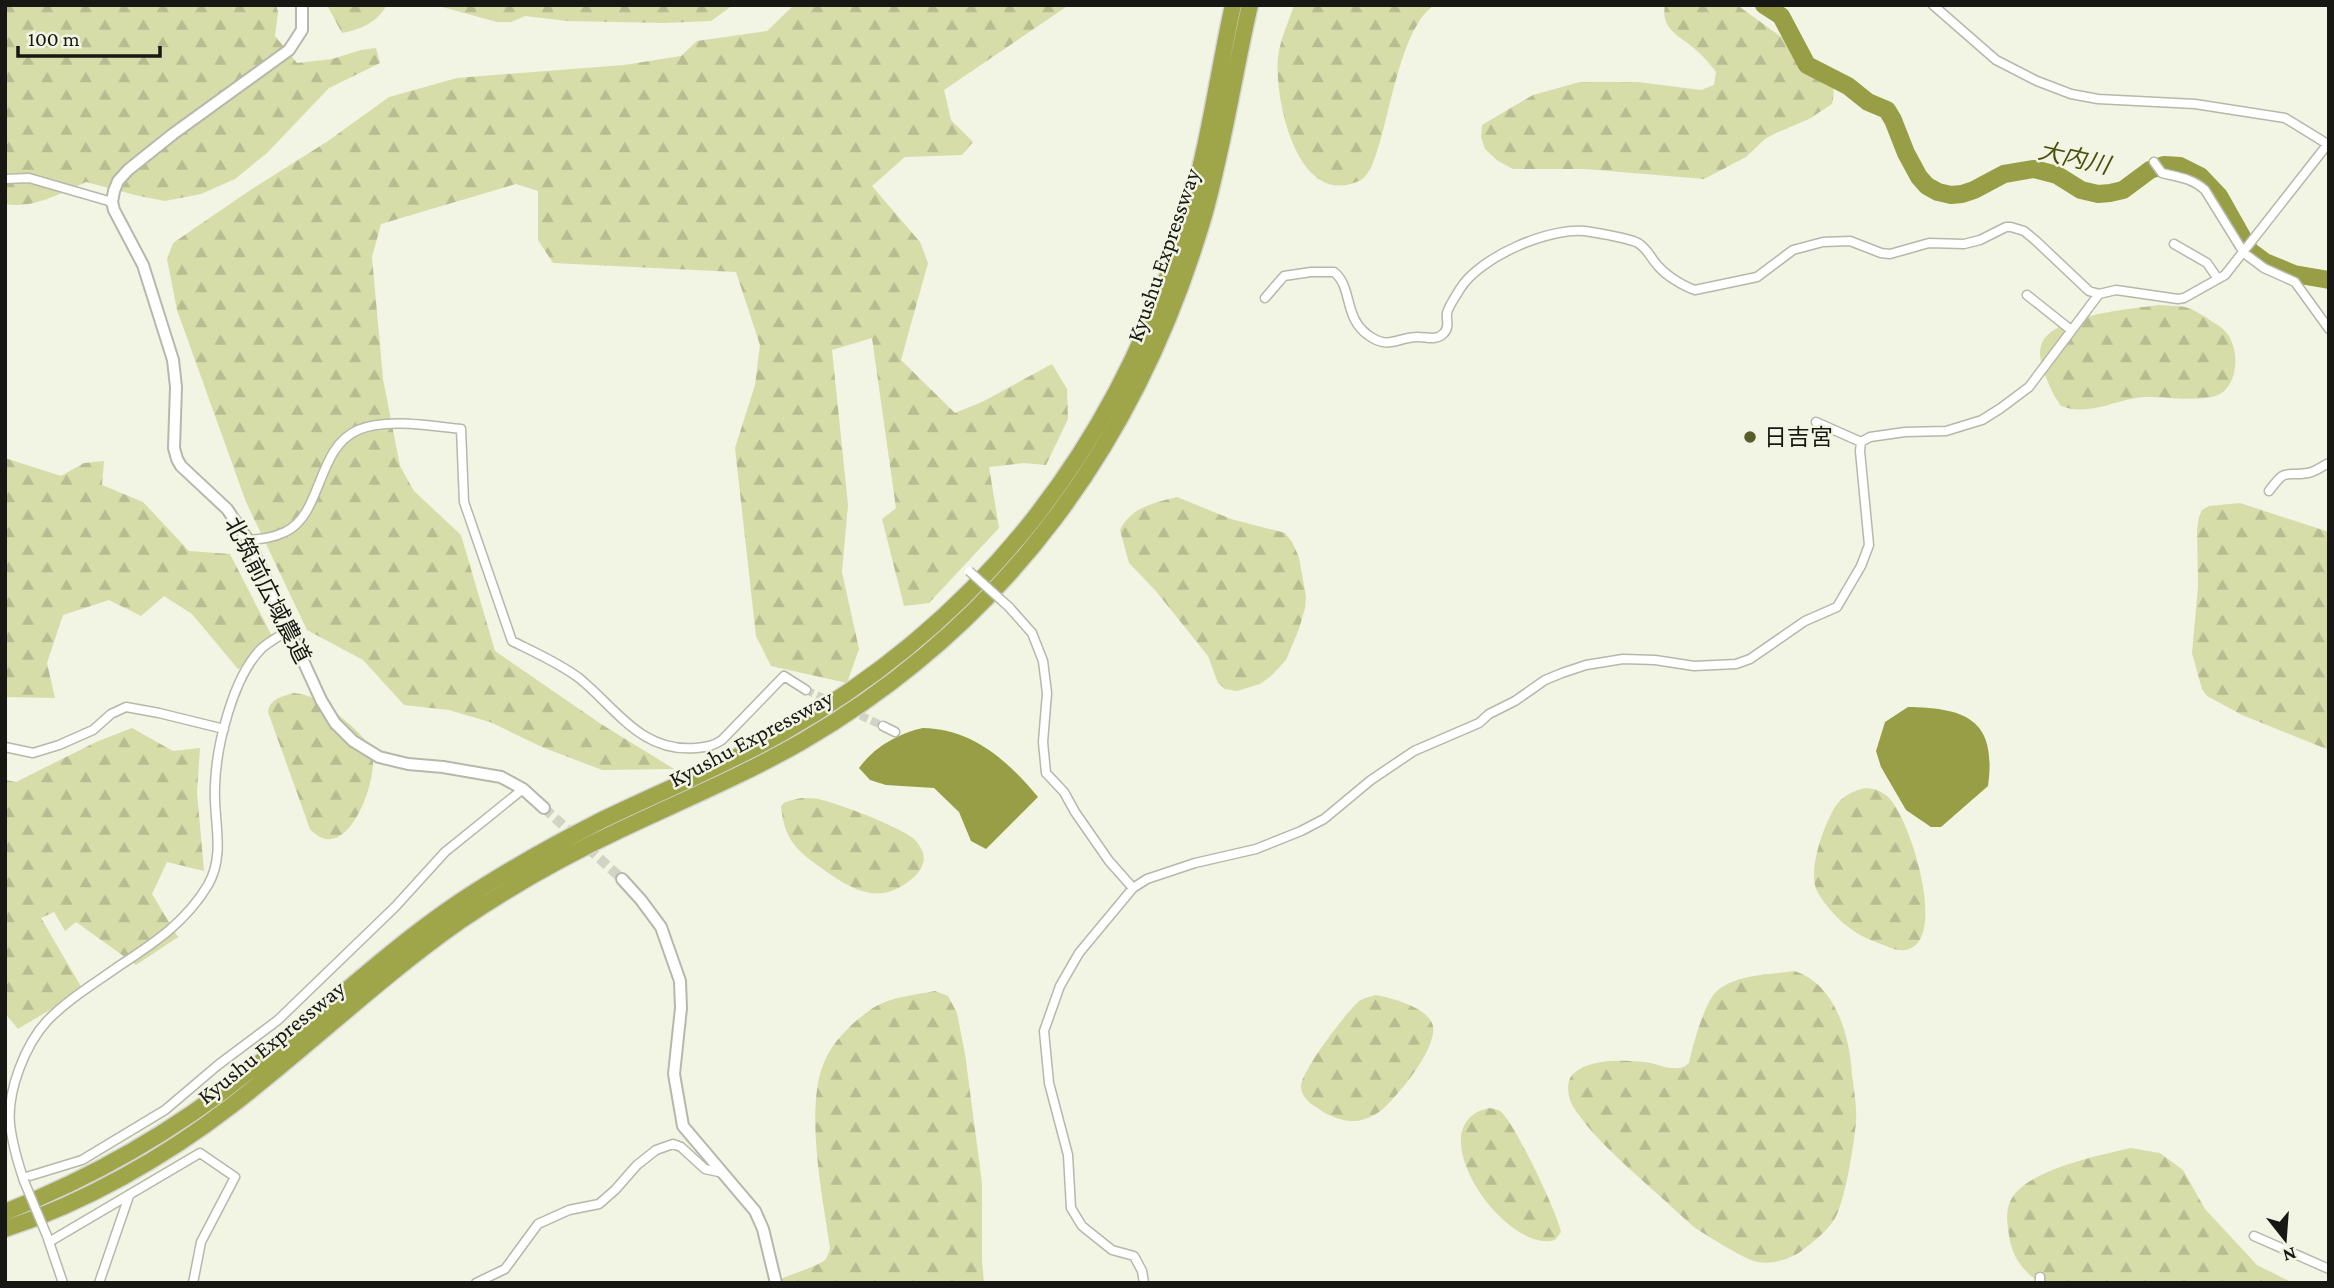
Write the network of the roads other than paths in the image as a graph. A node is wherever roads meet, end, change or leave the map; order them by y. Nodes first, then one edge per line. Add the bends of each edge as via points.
1 (302, 5) edge
2 (1233, 5) edge
3 (1250, 5) edge
4 (1933, 5) edge
5 (2328, 145) edge
6 (2154, 162) dead end
7 (5, 178) edge
8 (112, 202) junction
9 (2174, 244) dead end
10 (2244, 253) junction
11 (2218, 279) junction
12 (2099, 294) junction
13 (2027, 295) dead end
14 (1265, 298) dead end
15 (2329, 329) edge
16 (2071, 330) junction
17 (1816, 422) dead end
18 (1861, 442) junction
19 (2329, 463) edge
20 (2269, 491) dead end
21 (248, 540) junction
22 (969, 571) dead end
23 (288, 630) junction
24 (806, 690) tunnel mouth
25 (883, 726) tunnel mouth
26 (224, 729) junction
27 (895, 732) dead end
28 (5, 747) edge
29 (523, 789) junction
30 (544, 808) tunnel mouth
31 (622, 879) tunnel mouth
32 (1133, 888) junction
33 (723, 1173) junction
34 (24, 1179) junction
35 (129, 1196) junction
36 (5, 1212) edge
37 (5, 1229) edge
38 (2254, 1236) dead end
39 (48, 1239) junction
40 (2329, 1269) edge
41 (63, 1283) edge
42 (99, 1283) edge
43 (193, 1283) edge
44 (476, 1283) edge
45 (776, 1283) edge
46 (1144, 1283) edge

1 - 8 street via 302,30 289,50 128,170 118,180
2 - 36 highway, Kyushu Expressway via 1190,209 1159,299 1125,377 1063,481 967,596 899,655 825,708 749,752 563,840 480,888 413,935 251,1070 160,1135 81,1180
3 - 37 highway, Kyushu Expressway via 1215,174 1161,339 1138,389 1076,491 982,604 905,672 836,721 495,897 424,947 229,1108 158,1156 89,1194
4 - 5 street via 1996,60 2071,94 2195,104 2285,118
5 - 10 street
6 - 10 street via 2162,173 2180,176 2205,190
7 - 8 street via 29,178
8 - 21 street, 北筑前広域農道 via 143,265 173,360 177,459 227,509
9 - 11 street via 2207,263
10 - 11 street
10 - 15 street via 2295,282
11 - 12 street via 2178,299 2116,290
12 - 14 street via 2089,292 2024,231 2006,227 1964,244 1928,243 1890,254 1850,241 1823,242 1793,250 1757,277 1695,289 1658,267 1638,243 1591,232 1559,232 1522,244 1468,278 1450,307 1444,334 1394,343 1373,338 1356,323 1334,272 1283,276
12 - 16 street
13 - 16 street
16 - 18 street via 2029,387 1982,419 1946,431 1905,432
17 - 18 street
18 - 32 street via 1869,545 1837,607 1805,621 1736,664 1694,666 1623,659 1553,677 1479,723 1414,751 1301,831 1256,849 1147,878
19 - 20 street via 2310,473 2281,475
21 - 23 street, 北筑前広域農道
21 - 24 street via 287,532 303,516 343,439 359,429 420,424 460,429 464,502 512,641 579,678 642,735 680,749 713,746 722,740 784,676
22 - 32 street, bridge via 1032,633 1043,661 1047,693 1046,773
23 - 26 street via 261,649 242,677
23 - 29 street, 北筑前広域農道 via 321,700 353,741 379,757 501,778
25 - 27 street
26 - 28 street via 126,707 93,730 59,745 33,753
26 - 34 street via 215,786 218,860 208,885 176,926 47,1021 34,1039 11,1103 10,1124
29 - 30 street, 北筑前広域農道
29 - 34 street via 445,852 278,1020 165,1110 82,1160
31 - 33 street via 661,927 672,955 680,981 674,1074 680,1116 689,1135
32 - 46 street via 1079,953 1060,986 1044,1031 1049,1083 1068,1155 1071,1208 1082,1226 1112,1250 1134,1256
33 - 44 street via 705,1169 673,1144 656,1150 599,1204 569,1210 538,1224 505,1269
33 - 45 street via 755,1211
34 - 39 street, bridge
35 - 39 street
35 - 42 street
35 - 43 street via 200,1153 235,1177 201,1242
38 - 40 street
39 - 41 street

